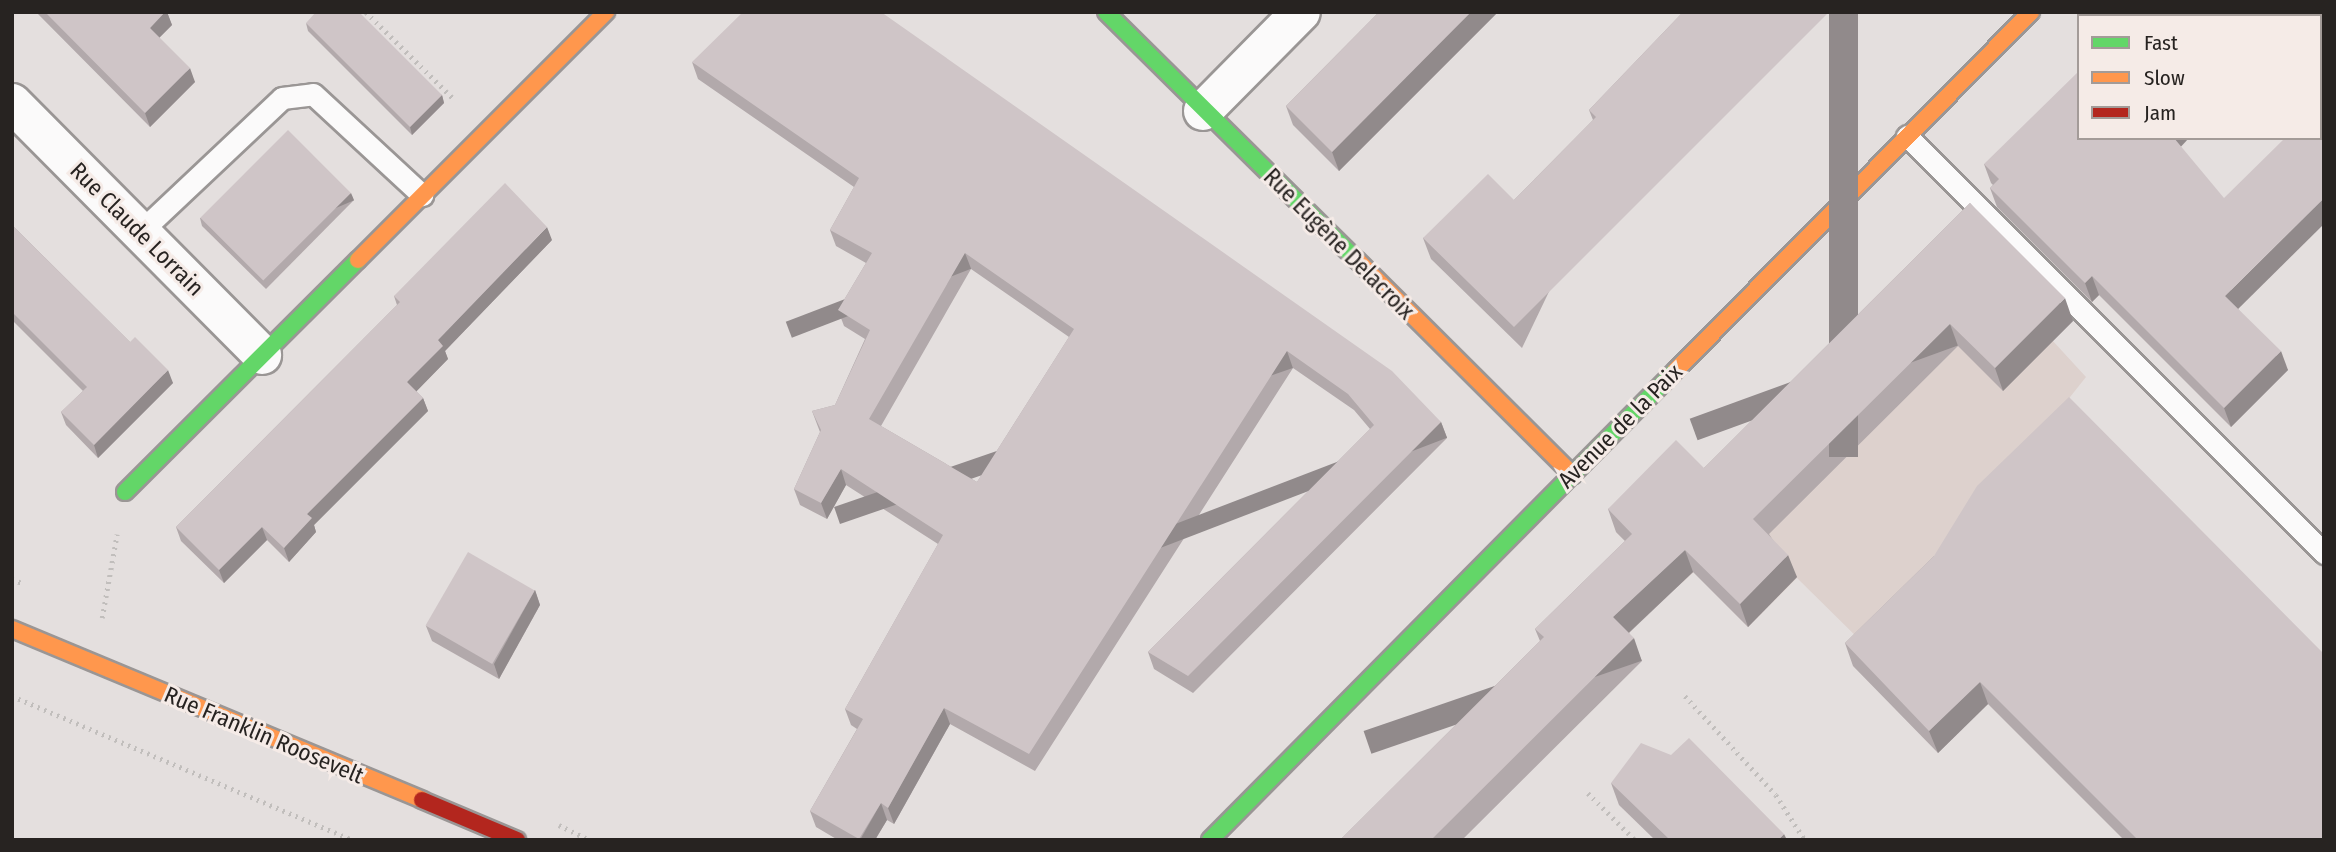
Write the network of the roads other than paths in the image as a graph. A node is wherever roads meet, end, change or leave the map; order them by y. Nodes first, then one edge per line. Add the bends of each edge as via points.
1 (606, 12) edge
2 (1106, 12) edge
3 (1301, 12) edge
4 (2031, 12) edge
5 (12, 103) edge
6 (1203, 111) junction
7 (1908, 136) junction
8 (422, 195) junction
9 (140, 232) junction
10 (262, 355) junction
11 (1573, 475) junction
12 (125, 492) road end
13 (2324, 553) edge
14 (12, 629) edge
15 (517, 840) edge
16 (1210, 840) edge

1 - 8 street
2 - 6 street, Rue Eugène Delacroix
3 - 6 street
4 - 7 street, Avenue de la Paix
5 - 9 street, Rue Claude Lorrain
6 - 11 street, Rue Eugène Delacroix
7 - 11 street, Avenue de la Paix
7 - 13 lane
8 - 9 lane via 313,94 293,96 282,98
8 - 10 street
9 - 10 street, Rue Claude Lorrain
10 - 12 street
11 - 16 street, Avenue de la Paix
14 - 15 street, Rue Franklin Roosevelt

